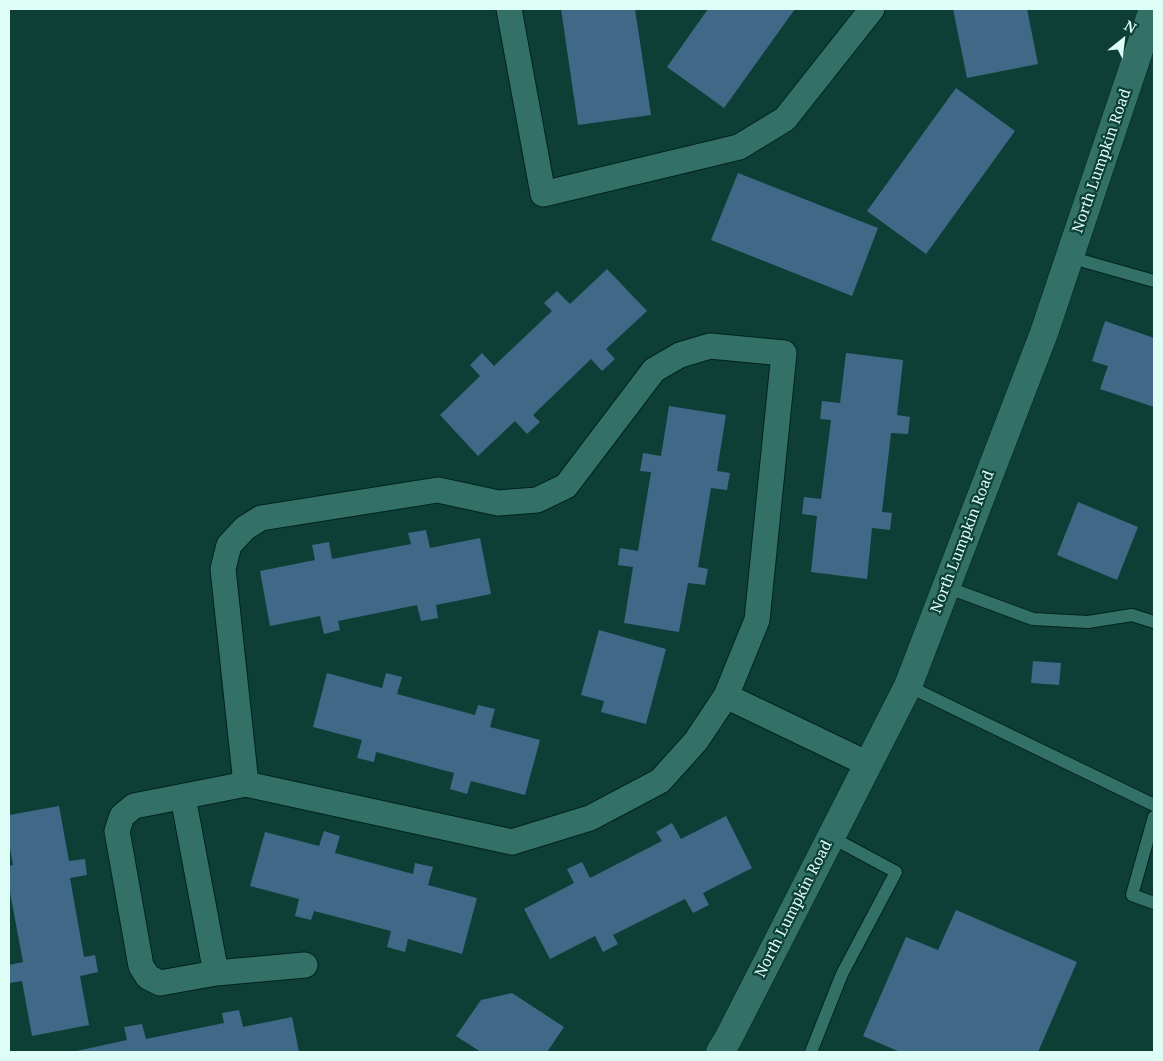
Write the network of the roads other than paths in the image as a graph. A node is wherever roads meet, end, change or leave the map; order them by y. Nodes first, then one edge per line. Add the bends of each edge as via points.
1 (509, 9) edge
2 (872, 9) edge
3 (1153, 9) edge
4 (1069, 257) junction
5 (1154, 281) edge
6 (946, 587) junction
7 (1154, 622) edge
8 (908, 686) junction
9 (726, 696) junction
10 (868, 764) junction
11 (246, 784) junction
12 (183, 796) junction
13 (1154, 805) edge
14 (1154, 817) edge
15 (831, 837) junction
16 (1154, 903) edge
17 (305, 964) dead end
18 (216, 973) junction
19 (720, 1052) edge
20 (811, 1052) edge

1 - 2 street via 543,194 739,146 785,119
3 - 4 street, North Lumpkin Road
4 - 5 lane
4 - 6 street, North Lumpkin Road via 1044,333
6 - 7 lane via 1034,619 1088,622 1132,615
6 - 8 street, North Lumpkin Road
8 - 10 street, North Lumpkin Road
8 - 13 lane
9 - 10 street
9 - 11 street via 696,741 660,781 590,818 512,842
9 - 11 street via 757,620 784,353 710,346 680,355 654,370 566,486 537,500 498,503 438,490 261,518 245,528 229,545 223,569
10 - 15 street, North Lumpkin Road
11 - 12 street
12 - 18 street
12 - 18 street via 134,806 122,816 117,831 141,966 148,977 160,983
14 - 16 lane via 1132,895
15 - 19 street, North Lumpkin Road
15 - 20 lane via 896,872 842,974
17 - 18 street

